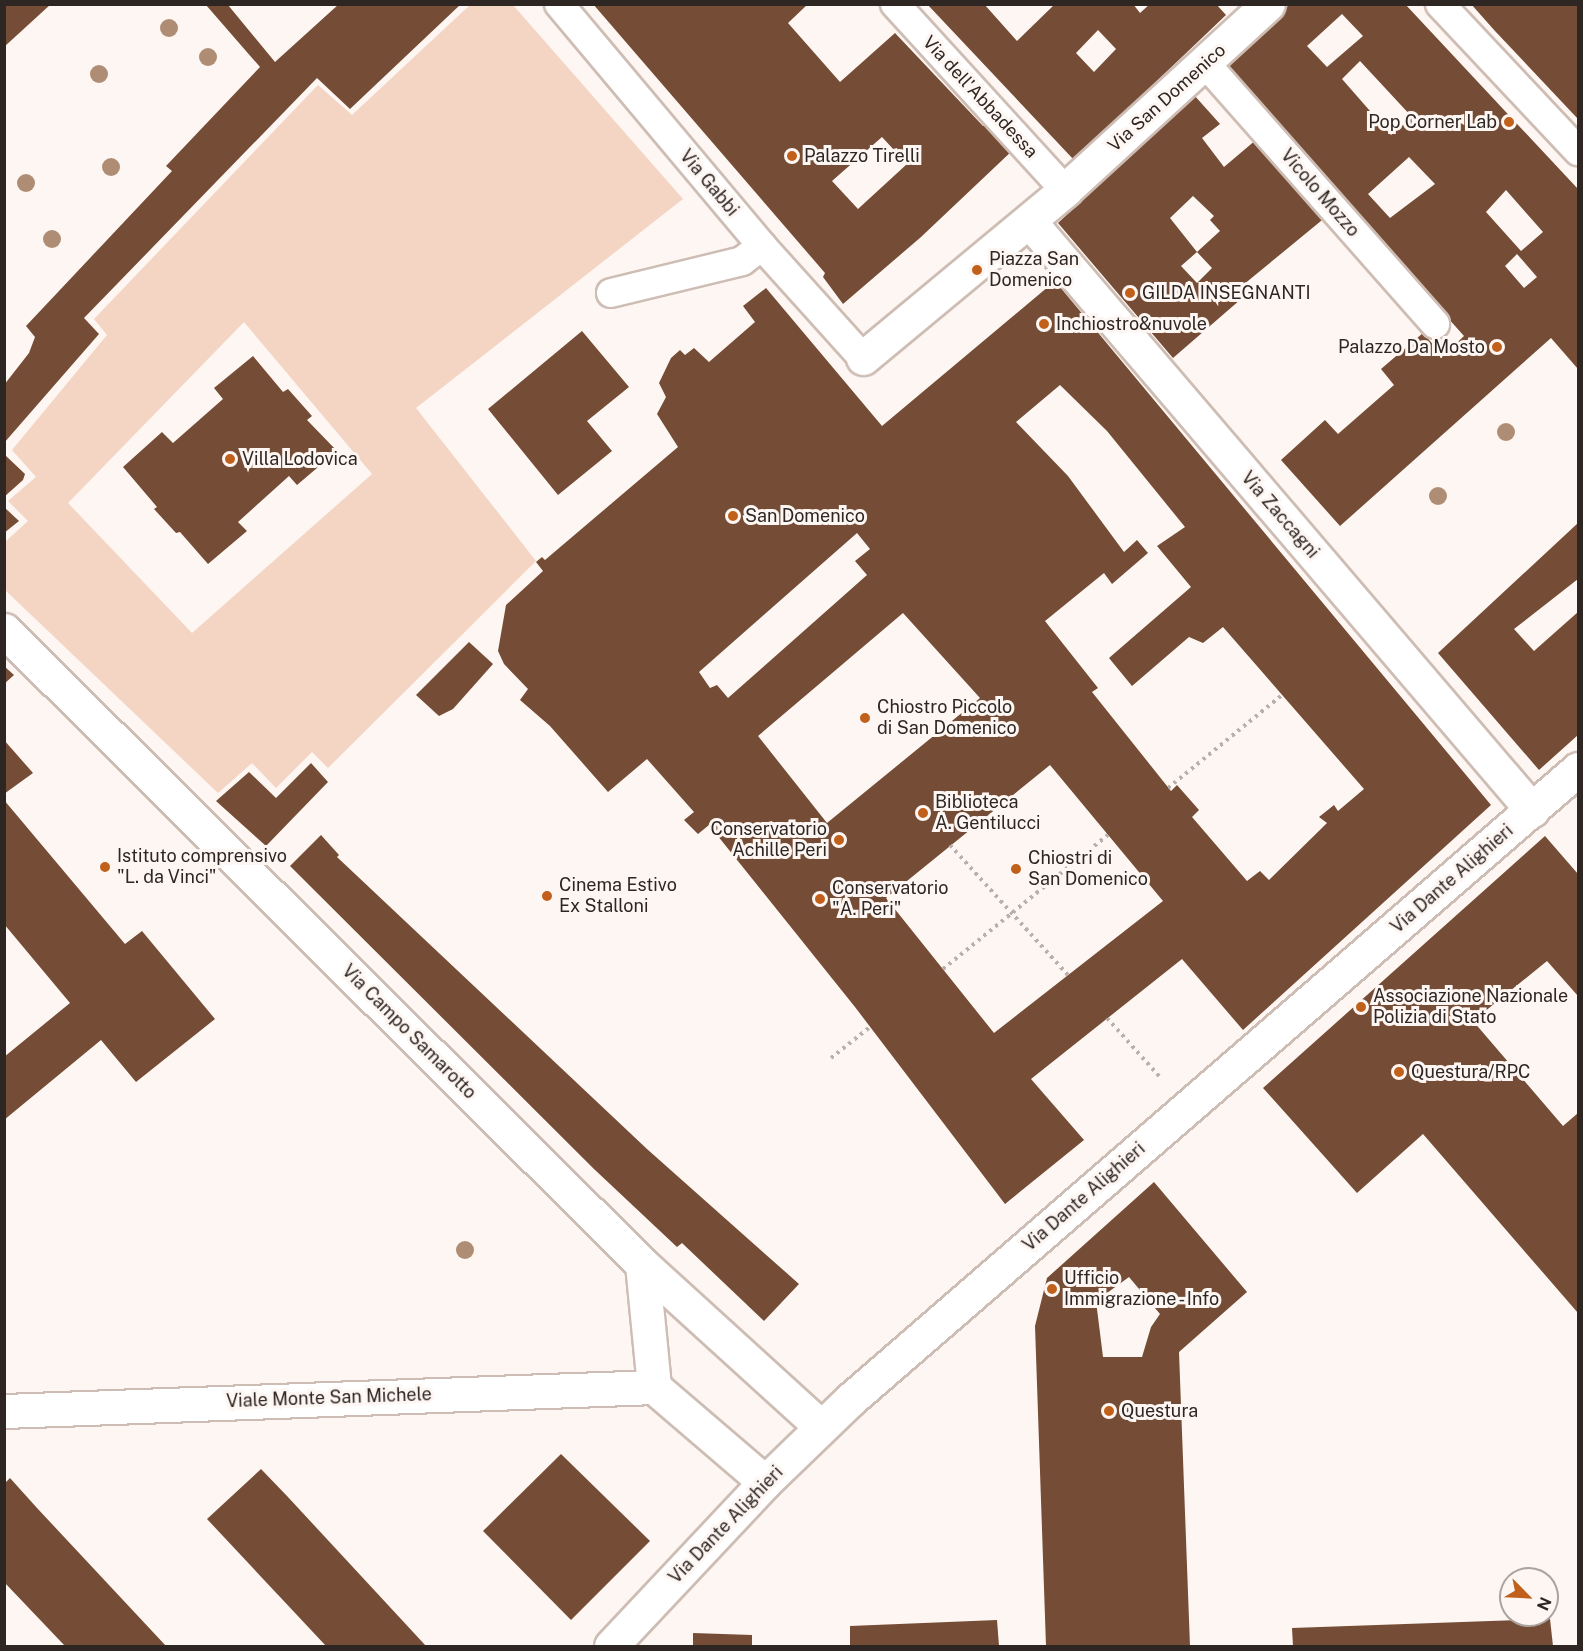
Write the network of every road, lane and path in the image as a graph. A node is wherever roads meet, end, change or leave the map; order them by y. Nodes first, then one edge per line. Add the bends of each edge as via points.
1 (559, 4) edge
2 (895, 4) edge
3 (1268, 4) edge
4 (1440, 4) edge
5 (1205, 63) junction
6 (1578, 151) edge
7 (1065, 190) junction
8 (1029, 221) junction
9 (762, 246) junction
10 (611, 293) dead end
11 (1435, 324) dead end
12 (863, 358) joint
13 (4, 630) edge
14 (1282, 695) dead end
15 (1574, 781) edge
16 (1168, 788) dead end
17 (1532, 810) junction
18 (1108, 835) dead end
19 (950, 845) dead end
20 (1010, 913) junction
21 (942, 969) dead end
22 (1068, 975) dead end
23 (1107, 1018) dead end
24 (870, 1027) dead end
25 (831, 1058) dead end
26 (1188, 1107) junction
27 (642, 1264) junction
28 (654, 1387) junction
29 (4, 1411) edge
30 (821, 1427) junction
31 (765, 1482) junction
32 (611, 1647) edge

1 - 9 lane, Via Gabbi
2 - 7 lane, Via dell'Abbadessa
3 - 5 street, Via San Domenico
4 - 6 lane
5 - 7 street, Via San Domenico
5 - 11 lane, Vicolo Mozzo
7 - 8 street
8 - 12 street
8 - 17 street, Via Zaccagni
9 - 10 lane via 742,261
9 - 12 lane, Via Gabbi
13 - 27 street, Via Campo Samarotto
14 - 16 path
15 - 17 street, Via Dante Alighieri
17 - 26 street, Via Dante Alighieri
18 - 20 path
19 - 20 path
20 - 21 path
20 - 22 path
23 - 26 path
24 - 25 path
26 - 30 street, Via Dante Alighieri
27 - 28 street
27 - 30 street, Via Campo Samarotto
28 - 29 street, Viale Monte San Michele
28 - 31 street
30 - 31 street, Via Dante Alighieri
31 - 32 street, Via Dante Alighieri

